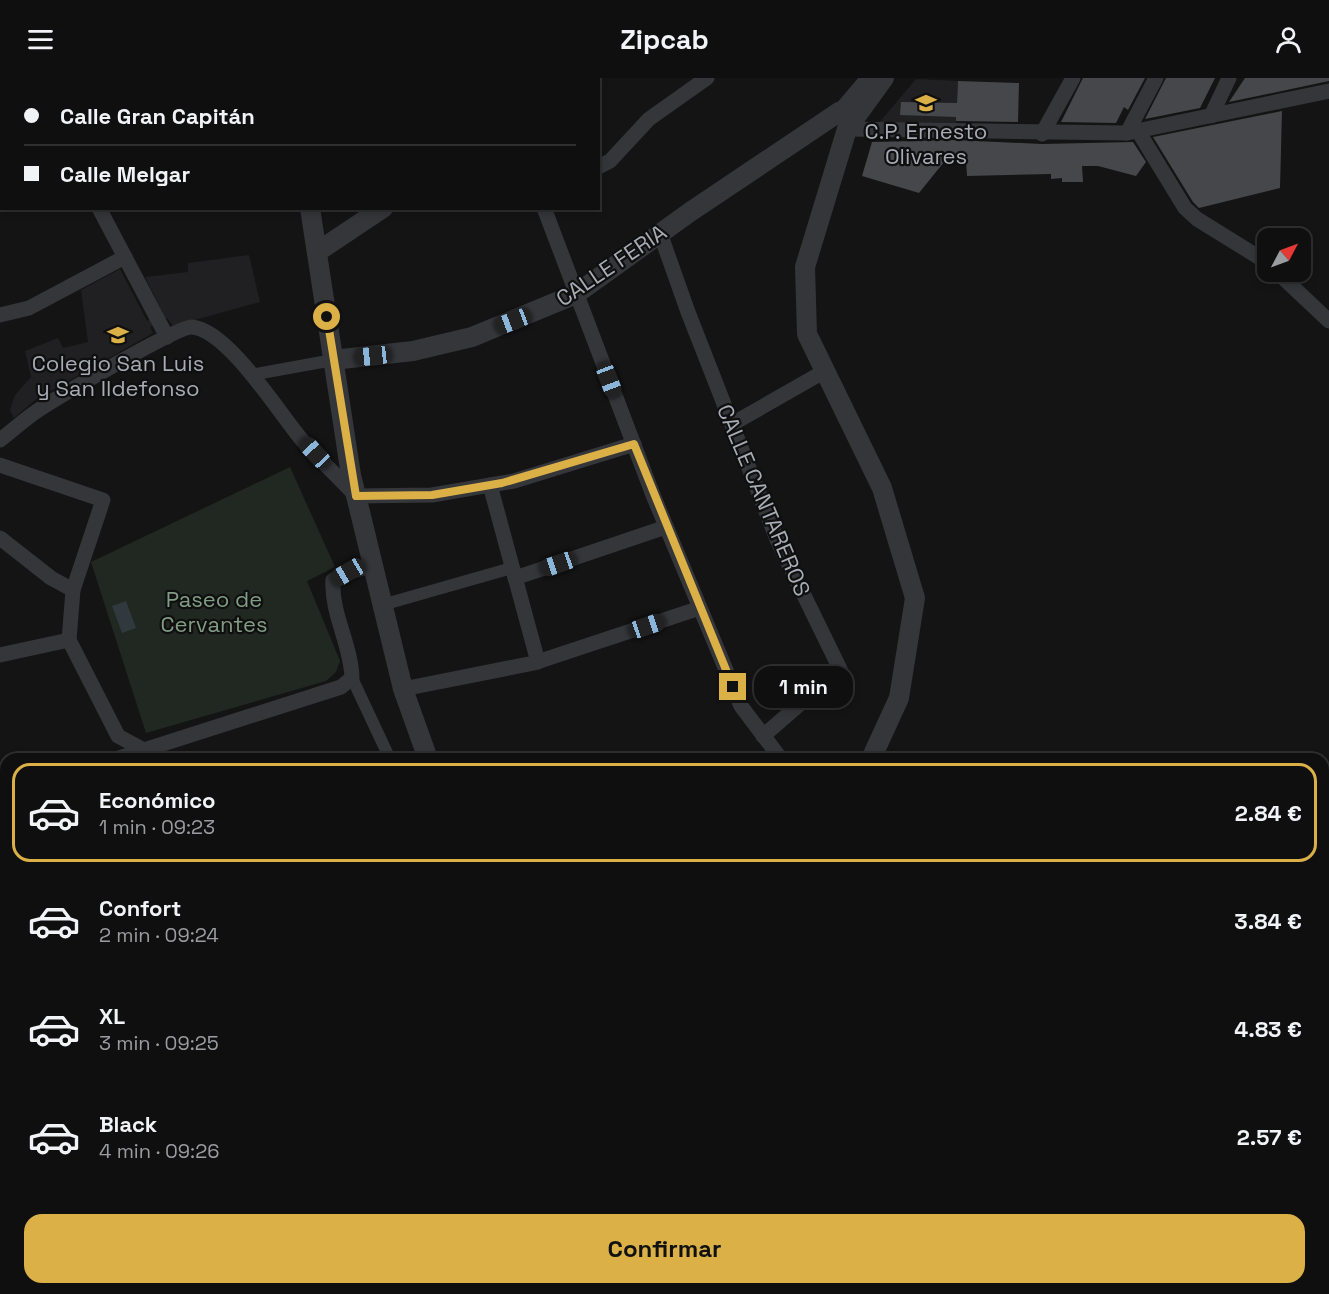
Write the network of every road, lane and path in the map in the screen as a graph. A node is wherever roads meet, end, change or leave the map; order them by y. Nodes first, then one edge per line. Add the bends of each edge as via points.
1 (707, 78) edge
2 (868, 78) edge
3 (884, 78) edge
4 (1073, 78) edge
5 (1156, 78) edge
6 (1228, 78) edge
7 (1329, 91) edge
8 (1211, 116) junction
9 (843, 121) junction
10 (1133, 132) junction
11 (1042, 134) junction
12 (600, 166) edge
13 (100, 210) edge
14 (310, 210) edge
15 (380, 210) edge
16 (545, 210) edge
17 (660, 233) junction
18 (317, 252) junction
19 (1257, 256) edge
20 (124, 257) junction
21 (1288, 282) edge
22 (576, 294) junction
23 (0, 315) edge
24 (1329, 321) edge
25 (167, 337) junction
26 (333, 360) junction
27 (825, 371) junction
28 (251, 375) junction
29 (732, 424) junction
30 (0, 440) edge
31 (634, 444) junction
32 (0, 465) edge
33 (489, 485) junction
34 (356, 496) junction
35 (666, 527) junction
36 (0, 538) edge
37 (372, 566) junction
38 (514, 573) junction
39 (73, 590) junction
40 (382, 605) junction
41 (700, 608) junction
42 (69, 640) junction
43 (0, 655) edge
44 (538, 662) junction
45 (352, 678) junction
46 (404, 689) junction
47 (764, 736) junction
48 (142, 749) junction
49 (132, 753) edge
50 (387, 753) edge
51 (426, 753) edge
52 (777, 753) edge
53 (874, 753) edge

1 - 12 street via 649,120 610,161
2 - 9 street
3 - 9 street via 862,106
4 - 11 street
5 - 10 street
6 - 8 street
7 - 8 street
8 - 10 street
9 - 11 street
9 - 17 street, CALLE FERIA
9 - 27 street via 805,267 807,334
10 - 11 street
10 - 19 street via 1185,208
13 - 20 street
14 - 18 street
15 - 18 street
16 - 22 street
17 - 22 street, CALLE FERIA
17 - 29 street, CALLE CANTAREROS
18 - 26 street
20 - 23 street via 29,308
20 - 25 street
21 - 24 street
22 - 26 street, CALLE FERIA via 472,337 413,351
22 - 31 street
25 - 28 street via 194,327 225,346
25 - 30 street via 40,409
26 - 28 street
26 - 34 street
27 - 29 street
27 - 53 street via 882,488 915,598 899,698
28 - 34 street via 301,439
29 - 47 street, CALLE CANTAREROS via 778,542 840,669
31 - 33 street
31 - 35 street
32 - 39 street via 103,500
33 - 34 street via 432,495
33 - 38 street
34 - 37 street
35 - 38 street
35 - 41 street
36 - 39 street
37 - 40 street
37 - 45 street via 333,580 332,595 352,659
38 - 40 street
38 - 44 street
39 - 42 street
40 - 46 street
41 - 44 street
41 - 47 street via 741,706
42 - 43 street
42 - 48 street via 118,736
44 - 46 street
45 - 48 street via 341,687
45 - 50 street
46 - 51 street
47 - 52 street
48 - 49 street

